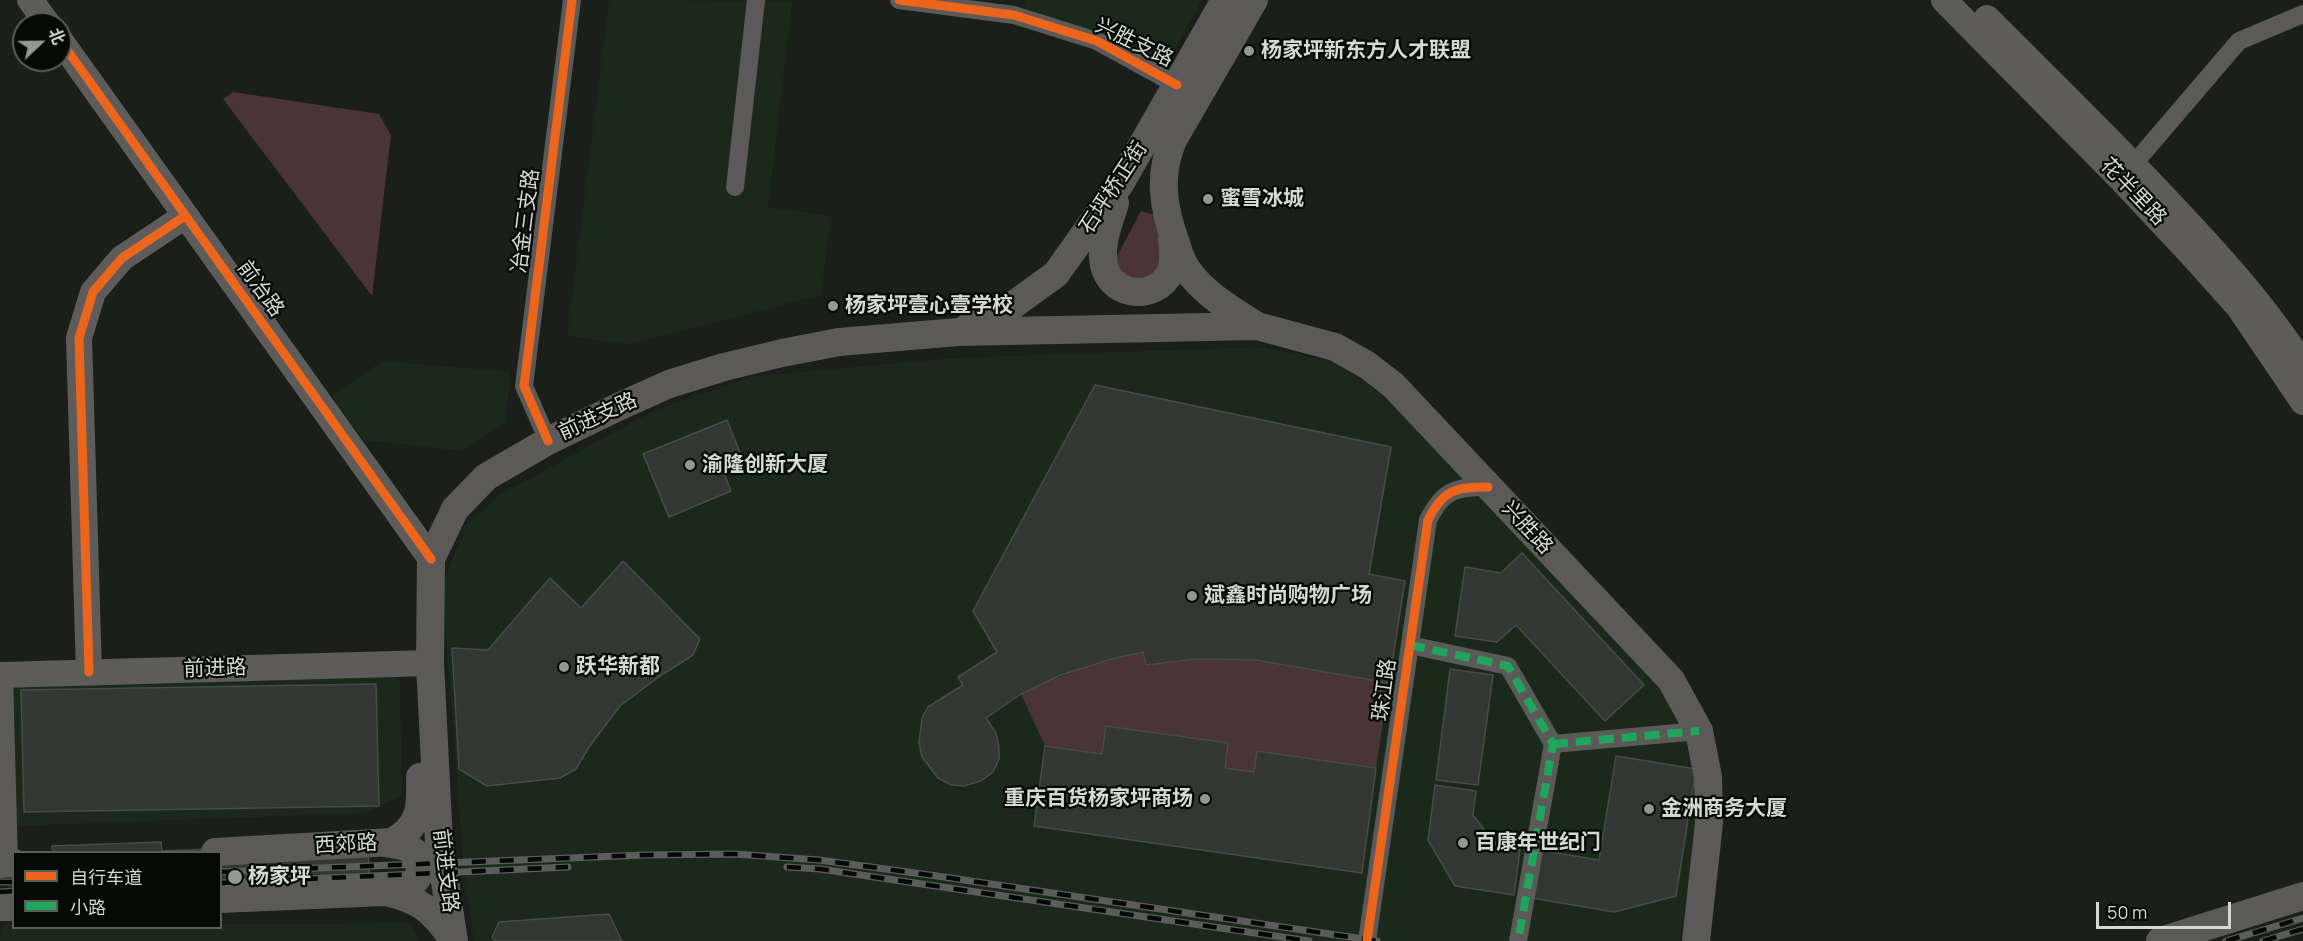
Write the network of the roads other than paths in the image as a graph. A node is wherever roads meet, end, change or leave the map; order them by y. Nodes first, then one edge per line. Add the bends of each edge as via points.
1 (572, 0) edge
2 (756, 0) edge
3 (898, 0) edge
4 (1225, 0) edge
5 (1254, 0) edge
6 (1944, 0) edge
7 (1969, 0) edge
8 (1015, 8) edge
9 (2303, 14) edge
10 (72, 56) edge
11 (1176, 84) junction
12 (2128, 172) junction
13 (1120, 184) junction
14 (735, 188) dead end
15 (185, 216) junction
16 (1171, 229) junction
17 (1257, 326) junction
18 (1088, 329) joint
19 (958, 332) junction
20 (2303, 365) edge
21 (2303, 402) edge
22 (548, 441) junction
23 (1488, 487) junction
24 (431, 559) junction
25 (1410, 645) junction
26 (430, 663) junction
27 (89, 672) junction
28 (2, 675) edge
29 (1699, 730) junction
30 (1552, 744) junction
31 (385, 843) junction
32 (222, 852) edge
33 (7, 864) edge
34 (385, 892) junction
35 (2303, 896) edge
36 (222, 899) edge
37 (454, 941) edge
38 (1367, 941) edge
39 (1518, 941) edge
40 (1696, 941) edge
41 (2160, 941) edge

1 - 22 street, 冶金三支路 via 524,386
2 - 14 street
3 - 8 street, 兴胜支路
4 - 11 main road, 石坪桥正街
5 - 16 main road, 石坪桥正街 via 1166,155 1163,187
6 - 12 street, 花半里路
7 - 12 street, 花半里路
8 - 11 street, 兴胜支路 via 1097,41
9 - 12 street via 2239,41
10 - 15 street, 前冶路
11 - 13 main road, 石坪桥正街
12 - 20 street, 花半里路 via 2253,294
12 - 21 street, 花半里路 via 2238,306
13 - 16 main road via 1103,247 1104,267 1114,284 1122,290 1141,292 1166,279 1174,255
13 - 19 main road, 石坪桥正街 via 1056,274 1010,308
15 - 24 street, 前冶路
15 - 27 street via 122,258 93,292 79,338
16 - 17 main road, 石坪桥正街 via 1191,275 1223,304
17 - 18 main road, 兴胜路
17 - 23 main road, 兴胜路 via 1335,347 1367,365 1393,385
18 - 19 main road, 前进支路
19 - 22 main road, 前进支路 via 839,342 724,367 669,384
22 - 24 main road, 前进支路 via 478,484 455,509
23 - 25 street, 珠江路 via 1457,489 1436,503 1428,520
23 - 29 main road, 兴胜路 via 1671,680
24 - 26 main road, 前进支路
25 - 30 street via 1508,666
25 - 38 street, 珠江路
26 - 27 street, 前进路
26 - 31 main road, 西郊路 via 419,698 421,805 407,831
26 - 37 main road, 前进支路 via 440,843
27 - 28 street, 前进路
28 - 33 street
29 - 30 street
29 - 40 main road, 兴胜路 via 1708,777 1709,823
30 - 39 street
31 - 32 main road, 西郊路
31 - 34 main road via 412,849 420,872 413,883
34 - 36 main road
34 - 37 main road via 402,895 427,908
35 - 41 main road

